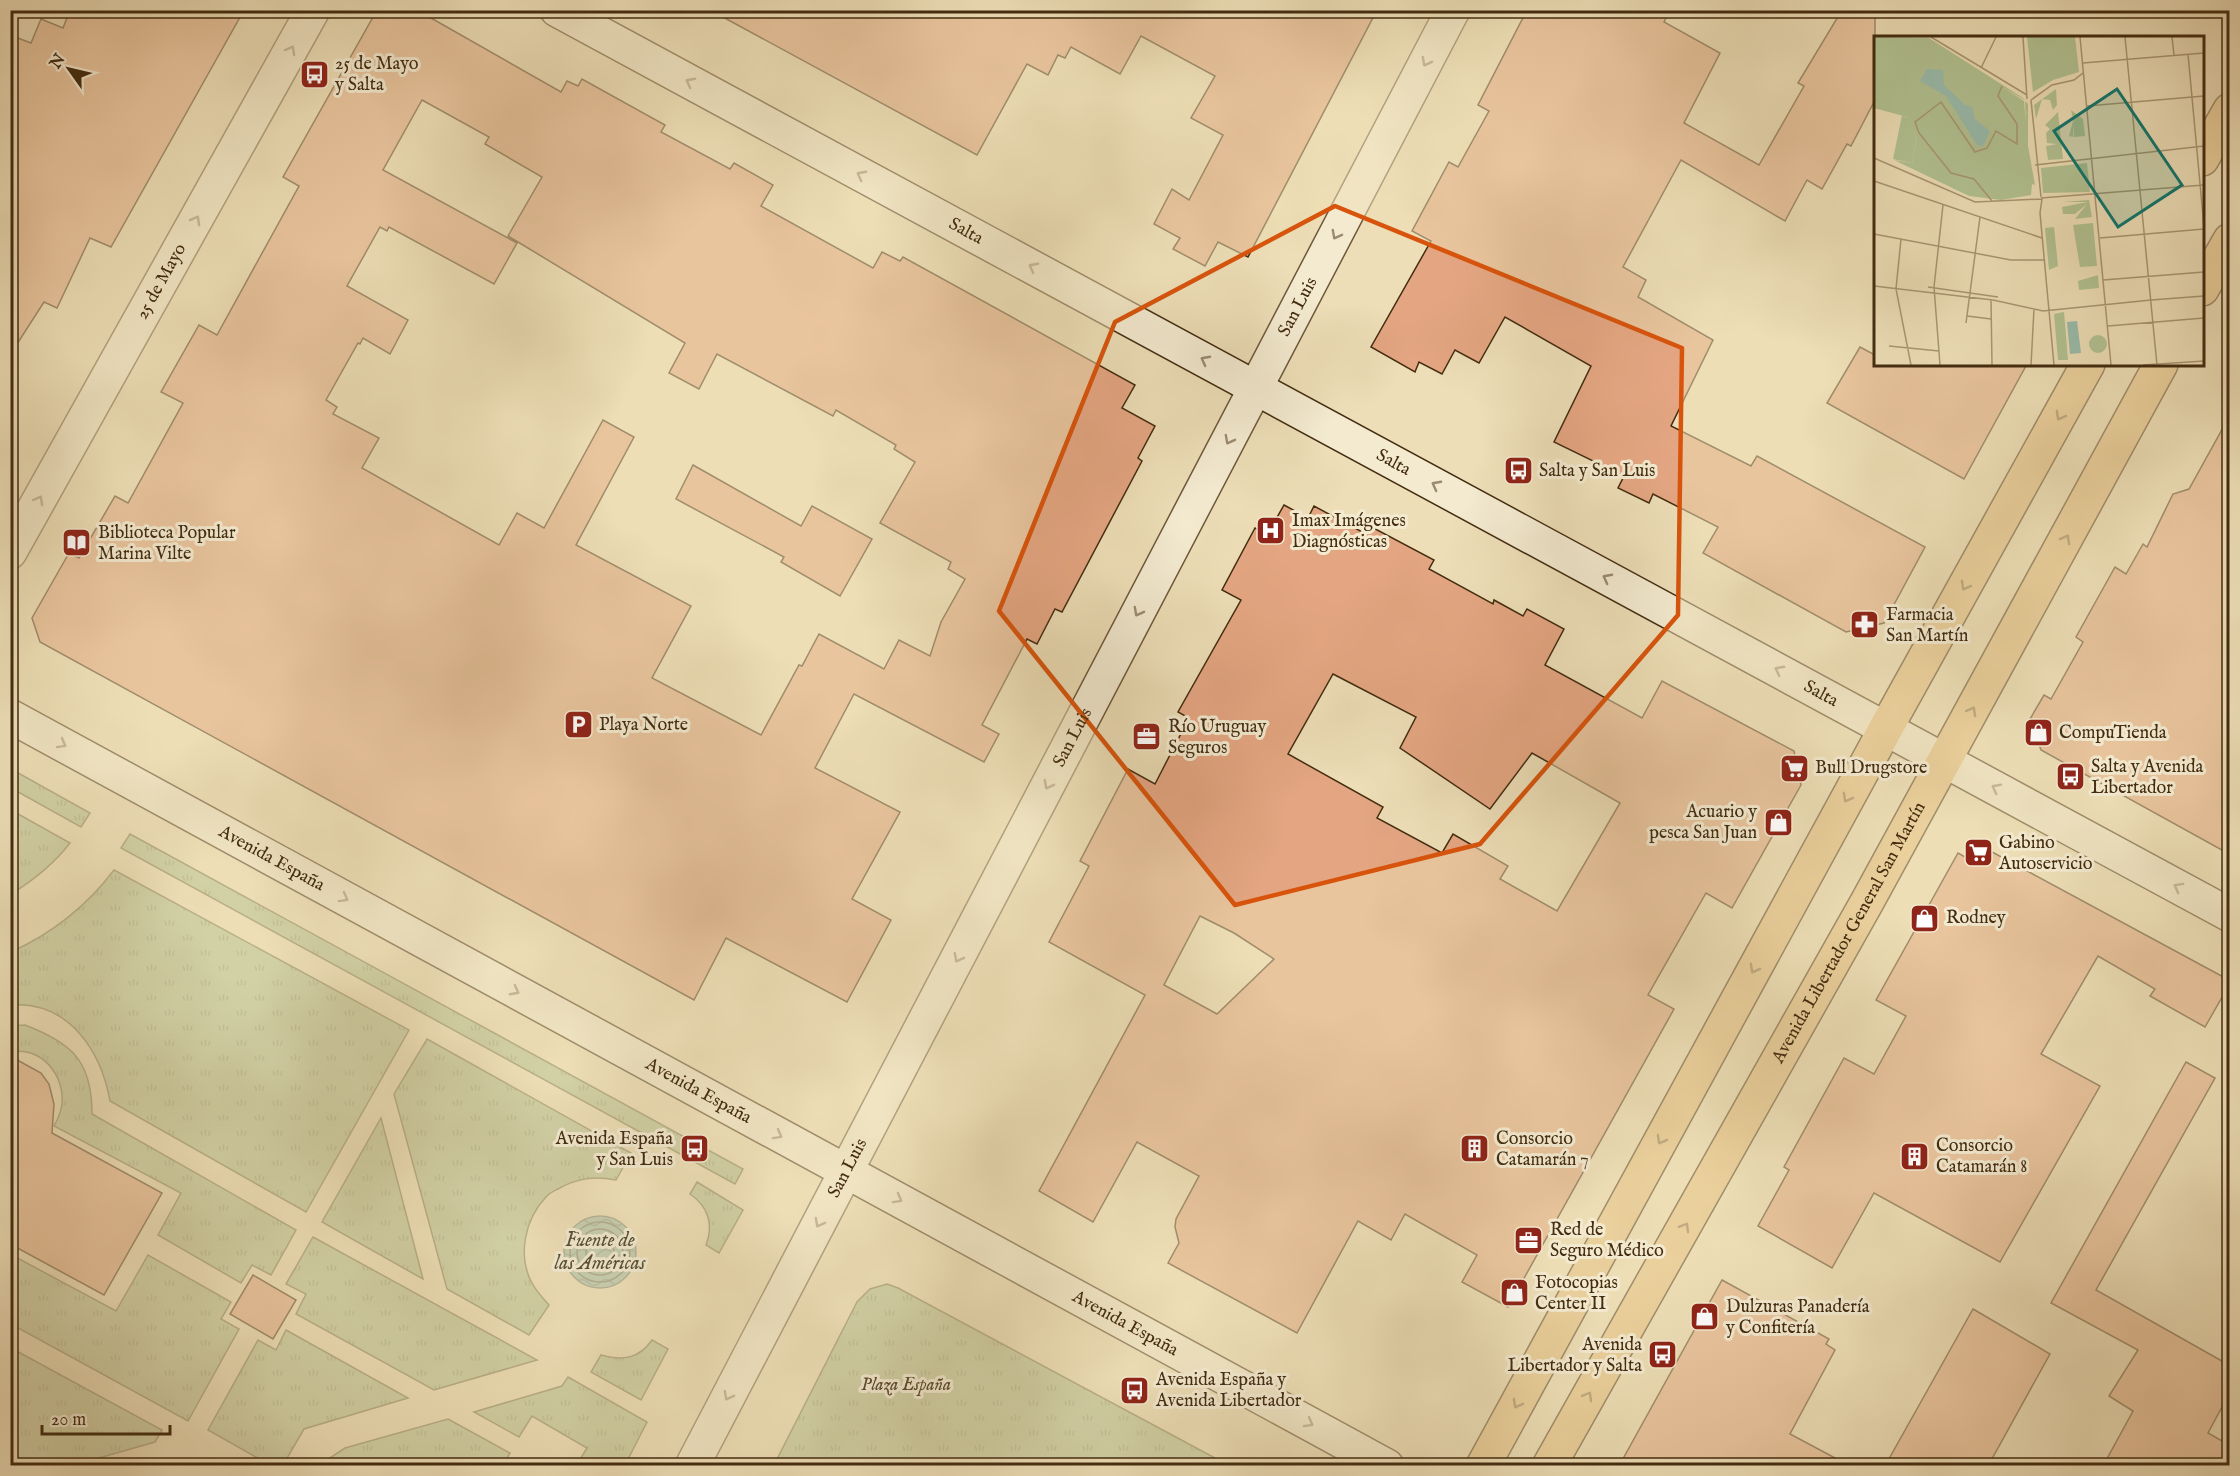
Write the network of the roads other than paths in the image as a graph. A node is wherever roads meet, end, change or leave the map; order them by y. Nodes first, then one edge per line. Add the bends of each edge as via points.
1 (313, 10) edge
2 (557, 10) edge
3 (1453, 10) edge
4 (2229, 110) edge
5 (2204, 155) edge
6 (2229, 240) edge
7 (2204, 285) edge
8 (2087, 366) edge
9 (2160, 366) edge
10 (1256, 388) junction
11 (10, 552) edge
12 (10, 716) edge
13 (1886, 728) junction
14 (1944, 762) junction
15 (2229, 915) edge
16 (846, 1171) junction
17 (692, 1466) edge
18 (1387, 1466) edge
19 (1483, 1466) edge
20 (1549, 1466) edge

11 -> 1 main road, 25 de Mayo
10 -> 2 main road, Salta
3 -> 10 main road, San Luis
4 - 5 main road
6 - 7 main road
8 -> 13 main road
14 -> 9 main road, Avenida Libertador General San Martín
13 -> 10 main road, Salta
10 -> 16 main road, San Luis
12 -> 16 main road, Avenida España
13 - 14 main road, Salta
13 -> 19 main road
15 -> 14 main road, Salta
20 -> 14 main road, Avenida Libertador General San Martín
16 -> 17 main road, San Luis
16 -> 18 main road, Avenida España

